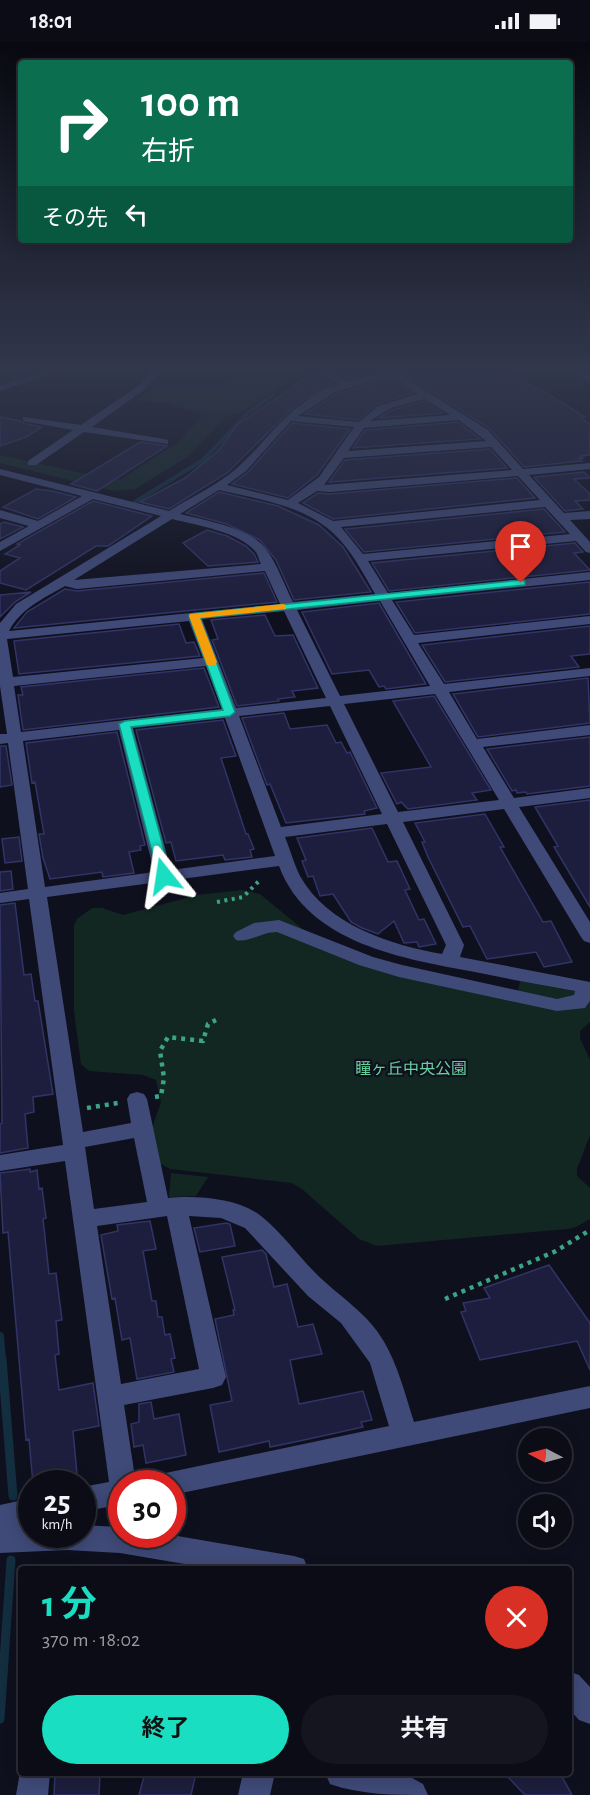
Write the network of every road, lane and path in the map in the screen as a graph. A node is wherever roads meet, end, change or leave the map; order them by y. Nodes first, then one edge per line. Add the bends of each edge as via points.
1 (48, 452) edge
2 (259, 452) edge
3 (391, 452) edge
4 (503, 452) edge
5 (341, 454) joint
6 (32, 463) dead end
7 (590, 466) edge
8 (0, 472) edge
9 (520, 472) junction
10 (218, 486) junction
11 (315, 486) junction
12 (92, 495) junction
13 (289, 504) junction
14 (549, 504) junction
15 (0, 514) edge
16 (171, 515) junction
17 (590, 515) edge
18 (561, 518) junction
19 (39, 525) junction
20 (330, 525) junction
21 (579, 537) junction
22 (0, 547) edge
23 (590, 549) edge
24 (360, 558) junction
25 (270, 567) junction
26 (590, 576) edge
27 (63, 581) junction
28 (383, 597) junction
29 (289, 606) junction
30 (194, 616) junction
31 (590, 620) edge
32 (0, 636) edge
33 (410, 640) junction
34 (211, 661) junction
35 (590, 672) edge
36 (7, 682) junction
37 (439, 689) junction
38 (335, 700) junction
39 (230, 712) junction
40 (125, 724) junction
41 (590, 730) edge
42 (7, 738) edge
43 (472, 744) junction
44 (590, 793) edge
45 (508, 803) junction
46 (393, 818) junction
47 (275, 833) junction
48 (285, 860) junction
49 (264, 875) dead end
50 (164, 876) junction
51 (37, 893) junction
52 (0, 898) edge
53 (217, 902) dead end
54 (242, 936) dead end
55 (590, 937) edge
56 (449, 961) junction
57 (588, 987) edge
58 (216, 1020) dead end
59 (161, 1096) dead end
60 (137, 1099) dead end
61 (143, 1130) junction
62 (74, 1146) junction
63 (0, 1163) edge
64 (167, 1207) junction
65 (85, 1219) junction
66 (590, 1230) edge
67 (445, 1299) dead end
68 (110, 1397) junction
69 (590, 1397) edge
70 (405, 1435) junction
71 (121, 1470) edge
72 (186, 1480) edge
73 (18, 1514) edge
74 (0, 1518) edge
75 (108, 1538) edge
76 (0, 1540) edge
77 (184, 1548) edge
78 (278, 1566) edge
79 (572, 1690) edge
80 (590, 1709) edge
81 (34, 1776) edge
82 (258, 1776) edge
83 (360, 1776) edge
84 (32, 1795) edge
85 (254, 1795) edge
86 (412, 1795) edge

1 - 6 street
2 - 10 street
3 - 5 street
4 - 9 street
5 - 11 street
7 - 9 street
8 - 12 street
9 - 11 street via 330,489
9 - 14 street
10 - 13 street
10 - 16 street
11 - 13 street
12 - 16 street
12 - 19 street
13 - 20 street
14 - 18 street
14 - 20 street
15 - 19 street
16 - 25 street via 241,536 260,549
16 - 27 street
17 - 18 street
18 - 21 street
19 - 22 street
20 - 24 street
21 - 23 street
21 - 24 street
24 - 28 street
25 - 27 street via 77,585
25 - 29 street
26 - 28 street
27 - 32 street via 14,613
28 - 29 street
28 - 33 street
29 - 30 street
29 - 38 street
30 - 32 street
30 - 34 street
31 - 33 street
32 - 36 street
33 - 37 street
34 - 36 street
34 - 39 street
35 - 37 street
36 - 42 street
37 - 38 street
37 - 43 street
38 - 39 street
38 - 46 street
39 - 40 street
39 - 47 street
40 - 42 street
40 - 50 street
41 - 43 street
42 - 51 street
43 - 45 street
44 - 45 street
45 - 46 street
45 - 55 street
46 - 47 street
46 - 56 street via 455,945
47 - 48 street
48 - 50 street
48 - 56 street via 299,890 311,904 345,929 390,948
49 - 53 path via 243,897
50 - 51 street
51 - 52 street
51 - 62 street
54 - 57 street via 260,927 279,926 399,971 557,1005 578,1003
56 - 57 street
58 - 59 path via 208,1024 203,1041 191,1043 168,1038 161,1045 165,1078
60 - 61 street
61 - 62 street
61 - 64 street
62 - 63 street
62 - 65 street
64 - 65 street
64 - 68 street via 213,1377
64 - 70 street via 221,1209 253,1222 316,1289 350,1316 373,1345 382,1361
65 - 68 street
66 - 67 path via 556,1251
68 - 71 street
69 - 70 street
70 - 72 street
73 - 74 street
75 - 76 street
77 - 78 street
79 - 80 street
81 - 84 street
82 - 85 street
83 - 86 street via 398,1785

